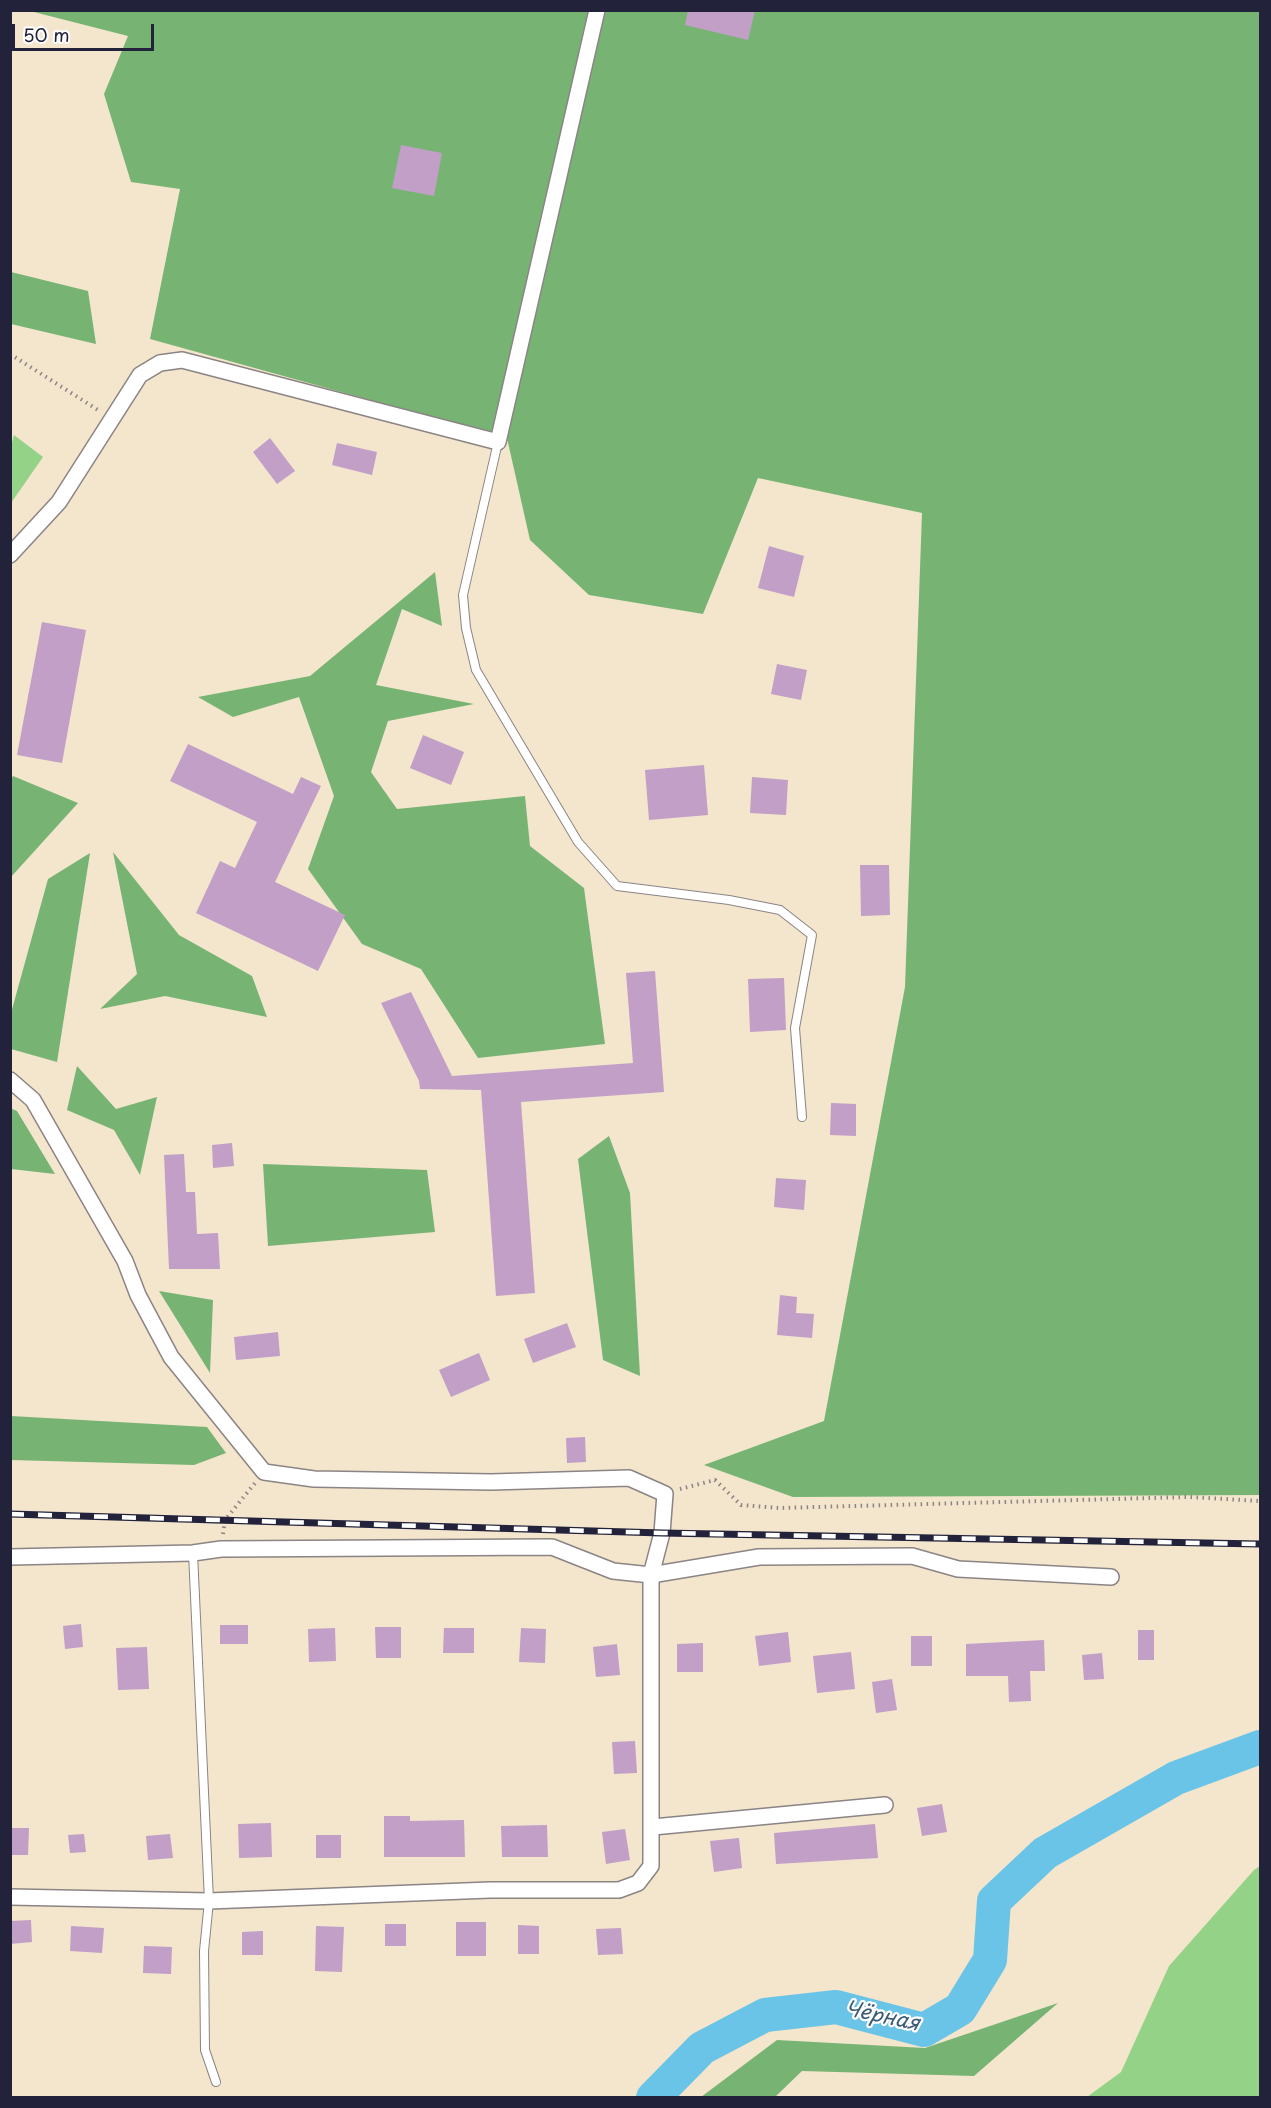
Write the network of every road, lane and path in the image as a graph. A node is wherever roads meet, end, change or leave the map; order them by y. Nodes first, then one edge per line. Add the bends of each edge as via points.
1 (597, 10) edge
2 (10, 354) edge
3 (112, 419) junction
4 (498, 442) junction
5 (10, 555) edge
6 (10, 1080) edge
7 (802, 1117) dead end
8 (264, 1472) junction
9 (664, 1494) junction
10 (1260, 1500) edge
11 (221, 1549) junction
12 (193, 1553) junction
13 (10, 1557) edge
14 (651, 1575) junction
15 (1111, 1577) dead end
16 (885, 1805) dead end
17 (653, 1827) junction
18 (10, 1897) edge
19 (209, 1901) junction
20 (216, 2082) dead end

1 - 4 street
2 - 3 path
3 - 4 street via 140,375 160,363 182,360
3 - 5 street via 59,502
4 - 7 lane via 463,595 476,670 578,842 617,886 780,910 812,935 795,1028
6 - 8 street via 39,1110 125,1261 171,1357
8 - 9 street via 314,1479 491,1482 629,1478
8 - 11 path via 225,1520
9 - 10 path via 714,1480 741,1505 779,1508 1189,1497
9 - 14 street via 662,1533
11 - 12 street
11 - 14 street via 552,1547 613,1570
12 - 13 street
12 - 19 lane
14 - 15 street via 759,1557 912,1556 958,1569
14 - 17 street
16 - 17 street
17 - 19 street via 651,1866 638,1883 619,1890 490,1890
18 - 19 street
19 - 20 lane via 204,1951 205,2050

